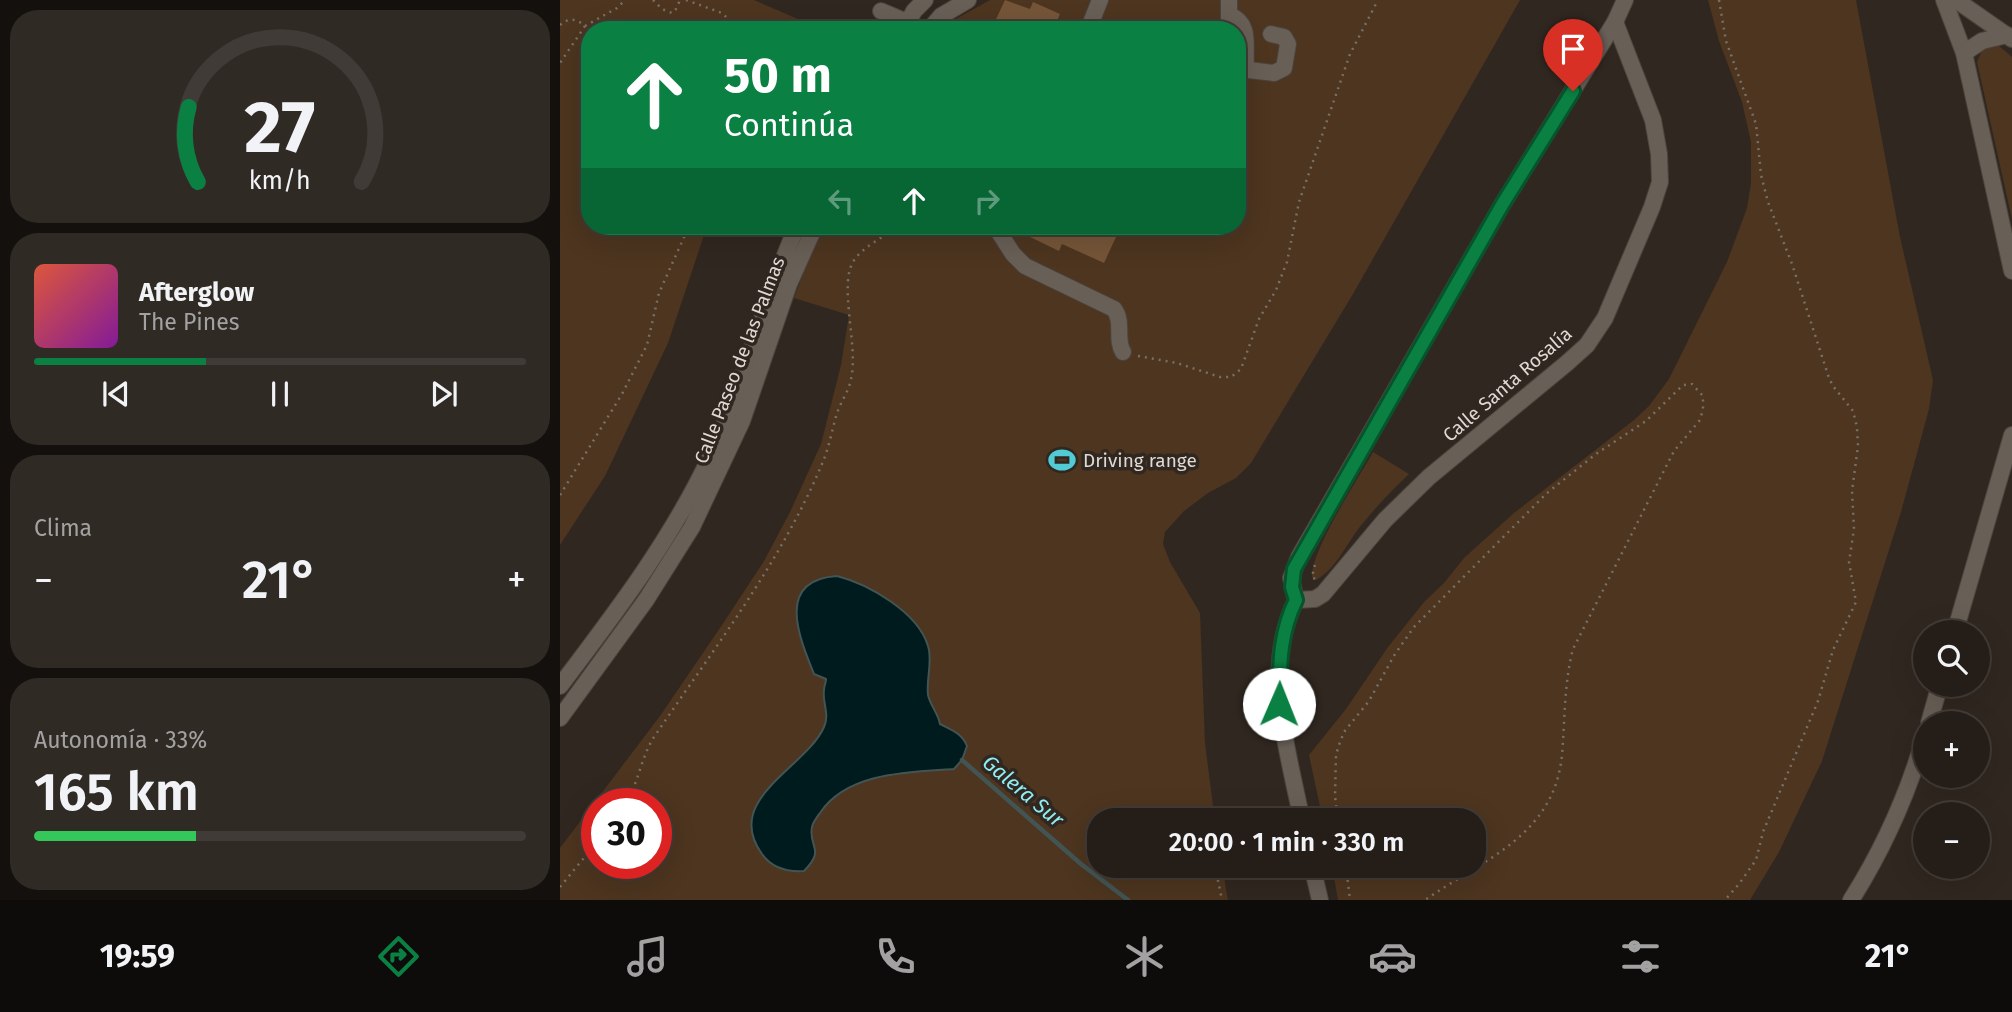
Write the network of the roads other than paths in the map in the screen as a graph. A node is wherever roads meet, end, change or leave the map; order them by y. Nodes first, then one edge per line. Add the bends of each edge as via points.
1 (925, 0) edge
2 (968, 0) edge
3 (1100, 0) edge
4 (1625, 0) edge
5 (1944, 0) edge
6 (1956, 0) edge
7 (881, 11) dead end
8 (898, 21) edge
9 (910, 21) edge
10 (937, 21) edge
11 (1092, 21) edge
12 (1615, 22) junction
13 (1272, 34) dead end
14 (2010, 37) edge
15 (1964, 53) junction
16 (1246, 66) edge
17 (793, 235) edge
18 (811, 235) edge
19 (1001, 235) edge
20 (2012, 271) edge
21 (1124, 352) road end
22 (2012, 435) edge
23 (1296, 600) junction
24 (1958, 620) edge
25 (560, 686) edge
26 (560, 718) edge
27 (1913, 775) edge
28 (1299, 808) edge
29 (1315, 878) edge
30 (1320, 900) edge
31 (1851, 900) edge

1 - 9 street
2 - 10 street
3 - 11 street
4 - 12 street
5 - 15 street
6 - 14 street
7 - 8 street
12 - 23 street via 1502,205 1300,557 1291,578
12 - 23 street, Calle Santa Rosalía via 1653,120 1660,182 1605,318 1587,345 1429,477 1385,520 1323,594
13 - 16 street via 1284,37 1288,44 1284,68 1274,73
14 - 15 street via 1982,41
15 - 20 street
17 - 25 street, Calle Paseo de las Palmas via 710,456 648,567
18 - 26 street, Calle Paseo de las Palmas via 789,284 742,421 692,527 652,592
19 - 21 street via 1025,266 1114,309
22 - 24 street
23 - 28 street via 1283,637 1279,704
27 - 31 street via 1894,822
29 - 30 street

